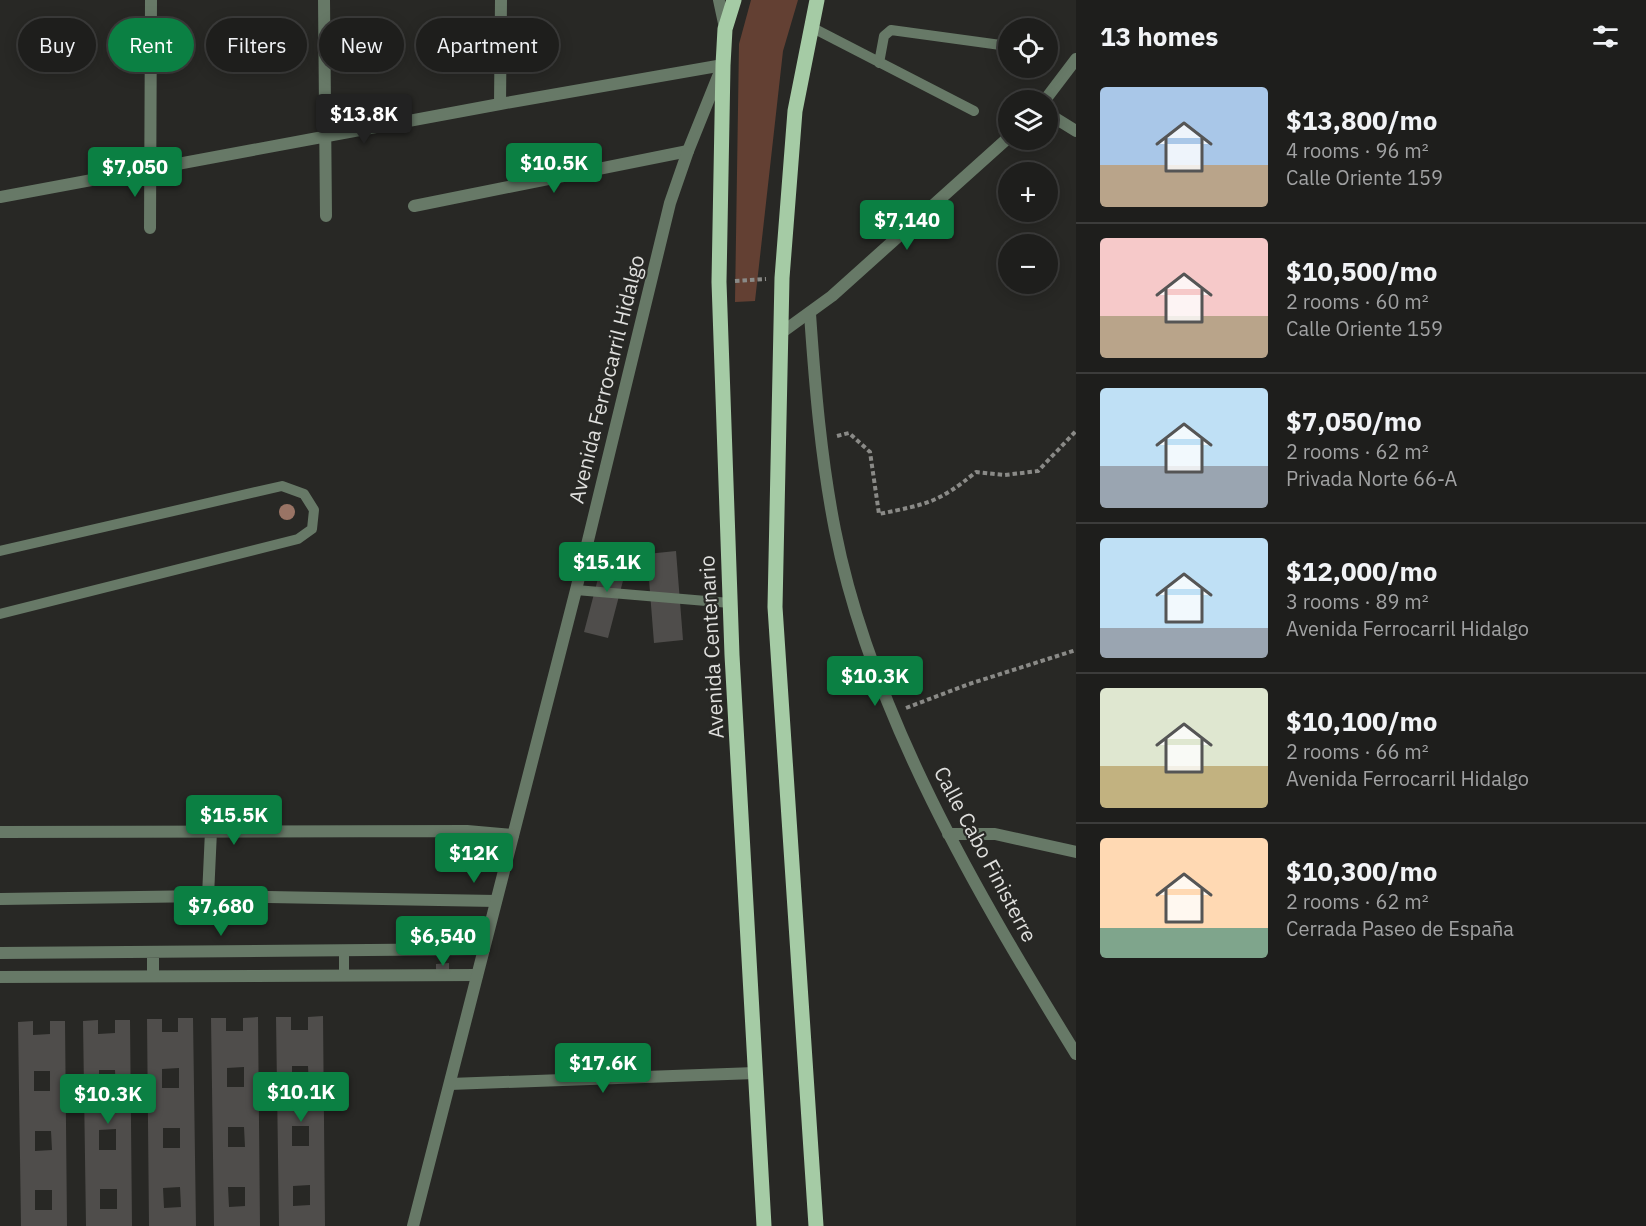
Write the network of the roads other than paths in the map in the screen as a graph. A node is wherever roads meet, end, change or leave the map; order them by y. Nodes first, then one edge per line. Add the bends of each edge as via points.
1 (151, 0) edge
2 (324, 0) edge
3 (501, 0) edge
4 (719, 0) edge
5 (734, 0) edge
6 (817, 0) edge
7 (811, 27) junction
8 (726, 29) junction
9 (998, 45) edge
10 (1076, 59) edge
11 (879, 63) junction
12 (723, 65) junction
13 (1053, 90) edge
14 (500, 104) junction
15 (974, 111) dead end
16 (1058, 120) edge
17 (1076, 131) edge
18 (324, 138) junction
19 (998, 148) edge
20 (688, 151) junction
21 (150, 169) junction
22 (0, 197) edge
23 (414, 206) dead end
24 (326, 216) dead end
25 (150, 228) dead end
26 (810, 314) junction
27 (781, 333) junction
28 (0, 551) edge
29 (576, 590) junction
30 (730, 603) junction
31 (0, 614) edge
32 (211, 831) junction
33 (0, 832) edge
34 (948, 834) junction
35 (513, 835) junction
36 (1076, 852) edge
37 (208, 896) junction
38 (0, 899) edge
39 (496, 901) junction
40 (484, 949) junction
41 (344, 951) junction
42 (153, 952) junction
43 (0, 953) edge
44 (477, 975) junction
45 (153, 976) junction
46 (344, 976) junction
47 (0, 977) edge
48 (1071, 1037) edge
49 (1076, 1054) edge
50 (755, 1074) junction
51 (450, 1084) junction
52 (413, 1226) edge
53 (764, 1226) edge
54 (816, 1226) edge

1 - 21 street
2 - 18 street
3 - 14 street
4 - 8 street
5 - 8 main road, Avenida Ferrocarril Hidalgo
6 - 7 main road
7 - 11 lane
7 - 27 main road via 795,111
8 - 12 main road, Avenida Ferrocarril Hidalgo
9 - 11 lane via 891,30 884,36
10 - 13 street
11 - 15 lane
12 - 14 street
12 - 20 street, Avenida Ferrocarril Hidalgo
12 - 30 main road, Avenida Centenario via 719,282
14 - 18 street
16 - 17 street
18 - 21 street
18 - 24 street
19 - 26 street
20 - 23 street
20 - 29 street, Avenida Ferrocarril Hidalgo via 670,203
21 - 22 street
21 - 25 street
26 - 27 street
26 - 34 street, Calle Cabo Finisterre via 835,531 878,676
27 - 54 main road via 775,607
28 - 31 lane via 282,486 304,494 314,510 312,529 298,539
29 - 30 lane
29 - 35 street, Avenida Ferrocarril Hidalgo
30 - 50 main road, Avenida Centenario
32 - 33 street
32 - 35 street via 467,831
32 - 37 street
34 - 36 street via 995,834
34 - 48 street, Calle Cabo Finisterre
35 - 39 street, Avenida Ferrocarril Hidalgo
37 - 38 street
37 - 39 street
39 - 40 street, Avenida Ferrocarril Hidalgo
40 - 41 street
40 - 44 street, Avenida Ferrocarril Hidalgo
41 - 42 street
41 - 46 lane
42 - 43 street
42 - 45 street
44 - 46 street
44 - 51 street, Avenida Ferrocarril Hidalgo
45 - 46 street
45 - 47 street
48 - 49 street, Calle Cabo Finisterre
50 - 51 street
50 - 53 main road, Avenida Centenario
51 - 52 street, Avenida Ferrocarril Hidalgo

